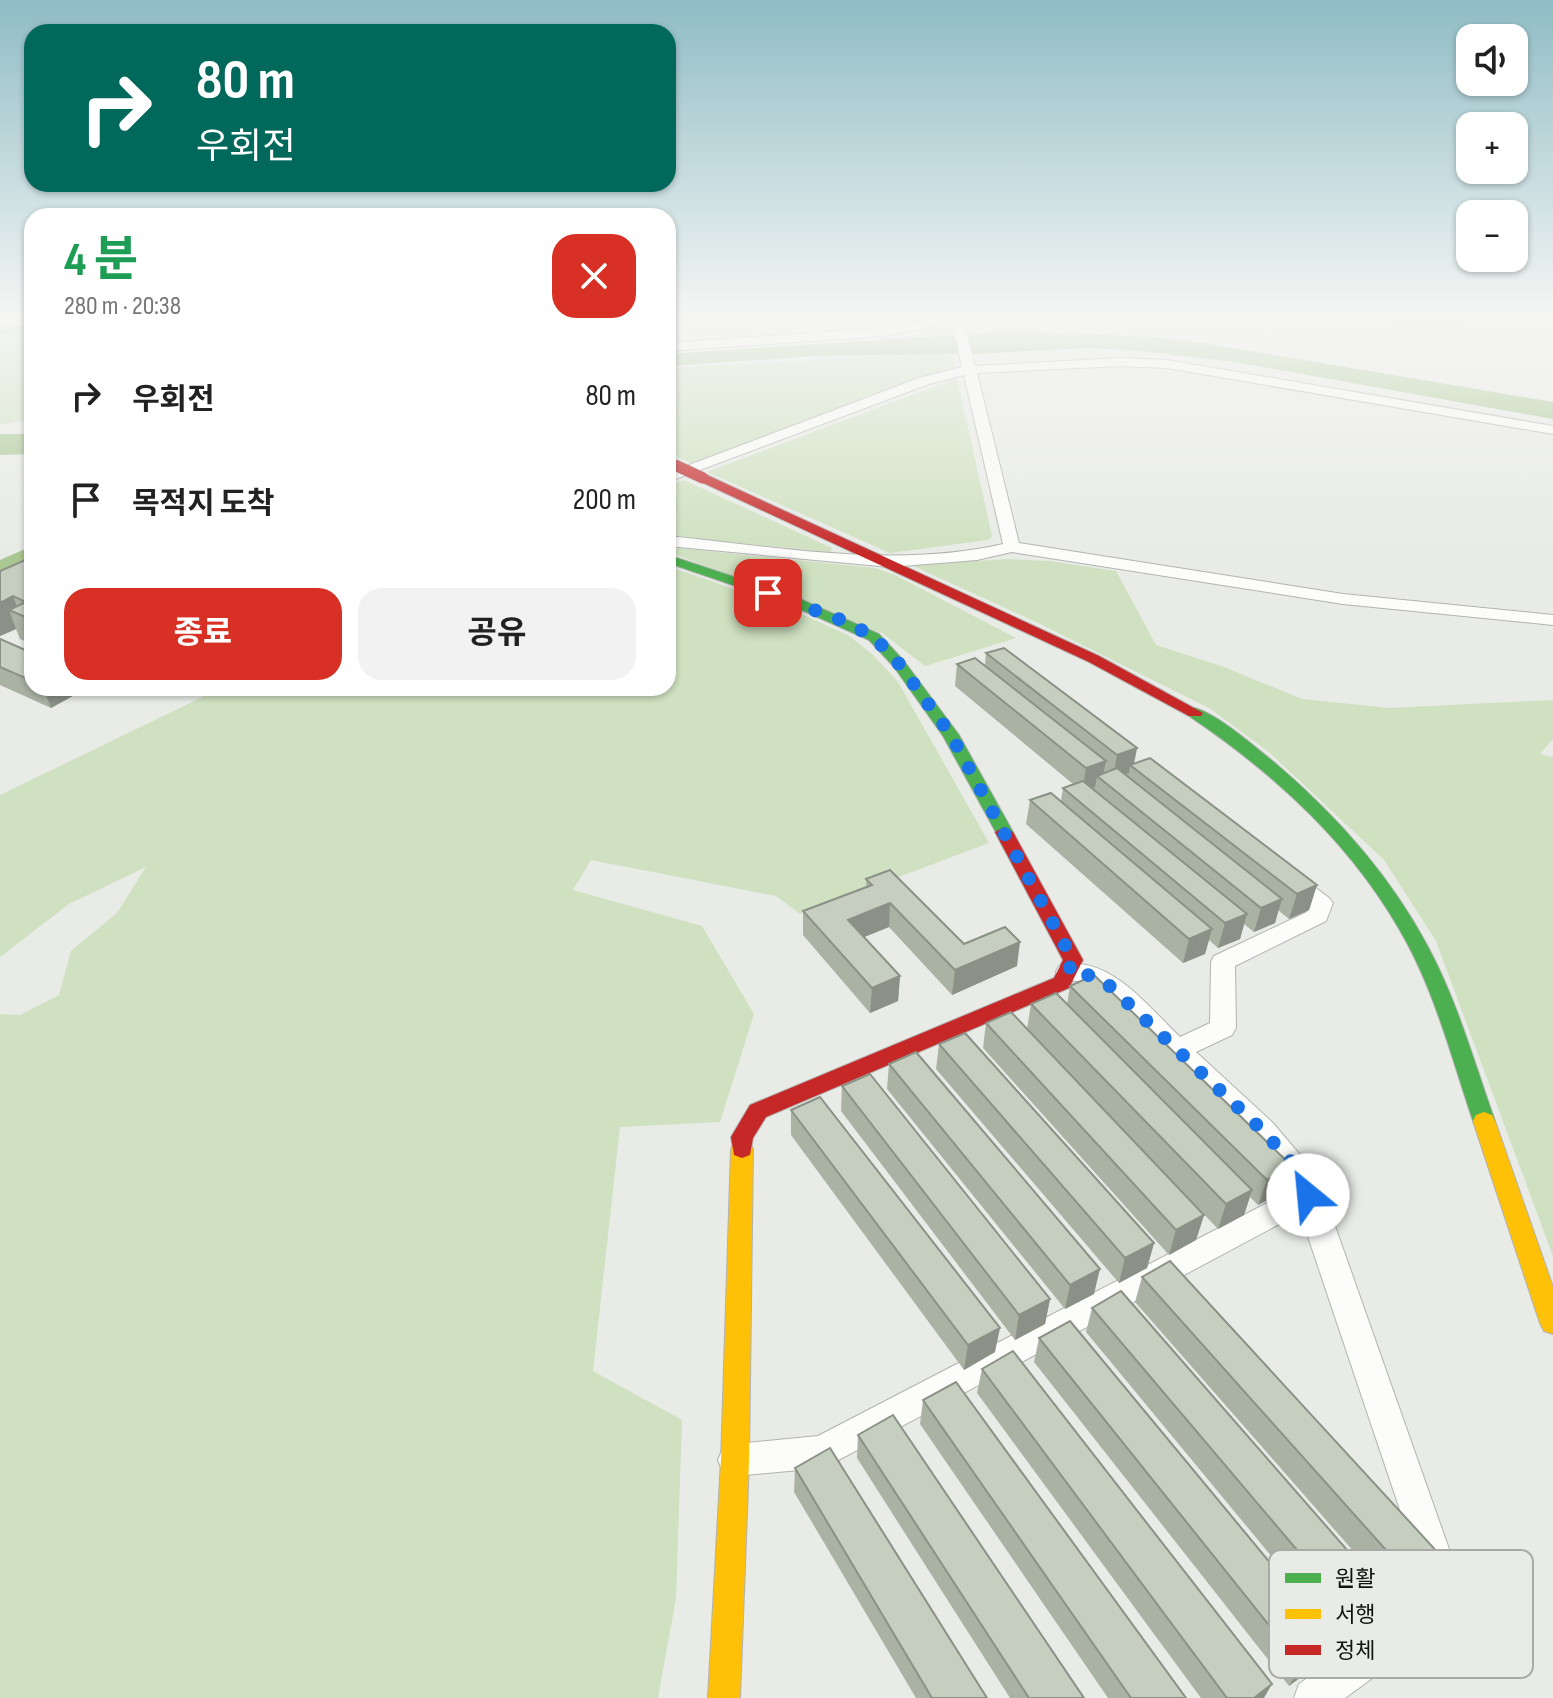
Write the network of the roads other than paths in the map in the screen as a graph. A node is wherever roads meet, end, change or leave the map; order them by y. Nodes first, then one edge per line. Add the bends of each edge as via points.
1 (882, 395) edge
2 (974, 395) edge
3 (1350, 395) edge
4 (1553, 430) edge
5 (676, 466) edge
6 (676, 470) edge
7 (676, 542) edge
8 (1012, 547) junction
9 (676, 562) edge
10 (890, 562) junction
11 (1553, 620) edge
12 (1274, 867) edge
13 (1068, 972) junction
14 (1177, 1050) junction
15 (1308, 1195) junction
16 (1553, 1323) edge
17 (735, 1460) junction
18 (1432, 1550) edge
19 (1341, 1678) edge
20 (724, 1698) edge
21 (1313, 1698) edge

1 - 5 street
2 - 8 street
3 - 4 street
6 - 10 street, bridge
7 - 10 street
8 - 10 street
8 - 11 street via 1343,599
9 - 13 street via 793,601 874,637 951,735 1073,960
10 - 16 street via 1184,706 1271,769 1351,849 1417,945
12 - 14 street via 1321,903 1318,916 1223,962 1223,1028
13 - 14 street via 1100,977
13 - 17 street via 1062,983 758,1111 742,1137
14 - 15 street via 1303,1175
15 - 17 street via 821,1452
15 - 18 street
17 - 20 street
19 - 21 street

